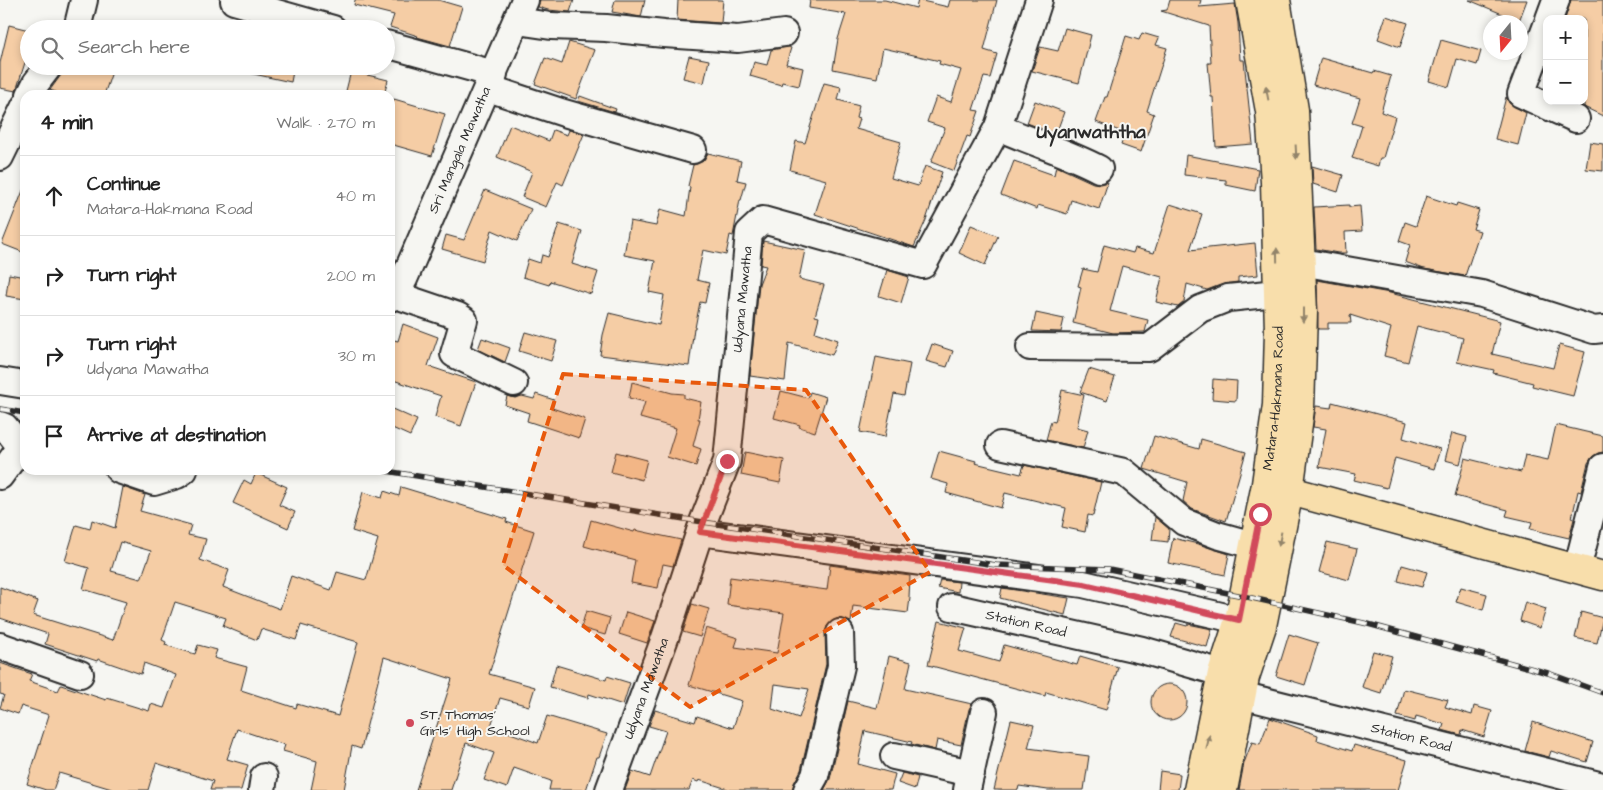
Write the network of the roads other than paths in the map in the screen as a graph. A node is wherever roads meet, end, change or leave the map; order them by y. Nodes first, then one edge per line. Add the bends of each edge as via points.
1 (84, 0) edge
2 (1040, 0) edge
3 (1250, 0) edge
4 (1276, 0) edge
5 (1556, 0) edge
6 (234, 1) edge
7 (521, 10) edge
8 (1550, 15) edge
9 (79, 20) edge
10 (301, 20) edge
11 (784, 32) dead end
12 (1543, 36) edge
13 (395, 47) edge
14 (42, 75) edge
15 (491, 81) junction
16 (32, 90) edge
17 (20, 116) edge
18 (1576, 119) dead end
19 (998, 127) junction
20 (693, 150) dead end
21 (0, 157) edge
22 (1099, 169) dead end
23 (1301, 262) junction
24 (395, 289) edge
25 (1278, 293) junction
26 (395, 297) edge
27 (1603, 329) edge
28 (1030, 347) dead end
29 (0, 380) edge
30 (514, 383) dead end
31 (20, 384) edge
32 (0, 425) edge
33 (20, 444) edge
34 (1000, 445) dead end
35 (20, 451) edge
36 (1603, 467) edge
37 (134, 475) edge
38 (178, 475) edge
39 (0, 476) edge
40 (1277, 487) junction
41 (700, 532) junction
42 (1253, 545) junction
43 (1577, 569) junction
44 (1603, 576) edge
45 (952, 607) dead end
46 (1239, 620) junction
47 (840, 633) dead end
48 (0, 646) edge
49 (80, 674) dead end
50 (1232, 683) junction
51 (984, 712) dead end
52 (894, 756) dead end
53 (969, 781) edge
54 (1603, 786) edge
55 (609, 790) edge
56 (807, 790) edge
57 (1198, 790) edge
58 (1223, 790) edge

1 - 9 street
2 - 19 street, Udyana Mawatha
25 -> 3 main road, Matara-Hakmana Road via 1270,111
4 -> 23 main road, Matara-Hakmana Road via 1294,110
5 - 8 street
6 - 10 street
7 - 11 street via 551,26 738,39
7 - 15 street, Sri Mangala Mawatha
12 - 18 street via 1521,94
13 - 15 street
14 - 16 street
15 - 20 street via 564,113
15 - 24 street, Sri Mangala Mawatha
17 - 21 street
19 - 22 street
19 - 41 street, Udyana Mawatha via 923,265 763,220 749,233 727,461
23 - 27 street via 1482,294 1594,330
23 -> 40 main road, Matara-Hakmana Road via 1300,409
25 - 28 street via 1228,298 1200,309 1149,348
25 - 40 main road, Matara-Hakmana Road
26 - 30 street via 464,320 454,354
29 - 31 street
32 - 33 street
34 - 42 street via 1124,472 1184,522
35 - 39 street
36 - 43 street
37 - 38 street via 154,482
40 - 42 main road, Matara-Hakmana Road
40 - 43 main road
40 -> 50 main road, Matara-Hakmana Road via 1262,626
41 - 46 street via 1084,584
41 - 55 street, Udyana Mawatha
42 - 46 main road, Matara-Hakmana Road
43 - 44 main road
45 - 50 street, Station Road via 1142,650
46 - 50 main road, Matara-Hakmana Road
47 - 56 street via 842,666 815,776
48 - 49 street
50 - 54 street, Station Road
57 -> 50 main road, Matara-Hakmana Road
50 - 58 main road, Matara-Hakmana Road
51 - 53 street
52 - 53 street

